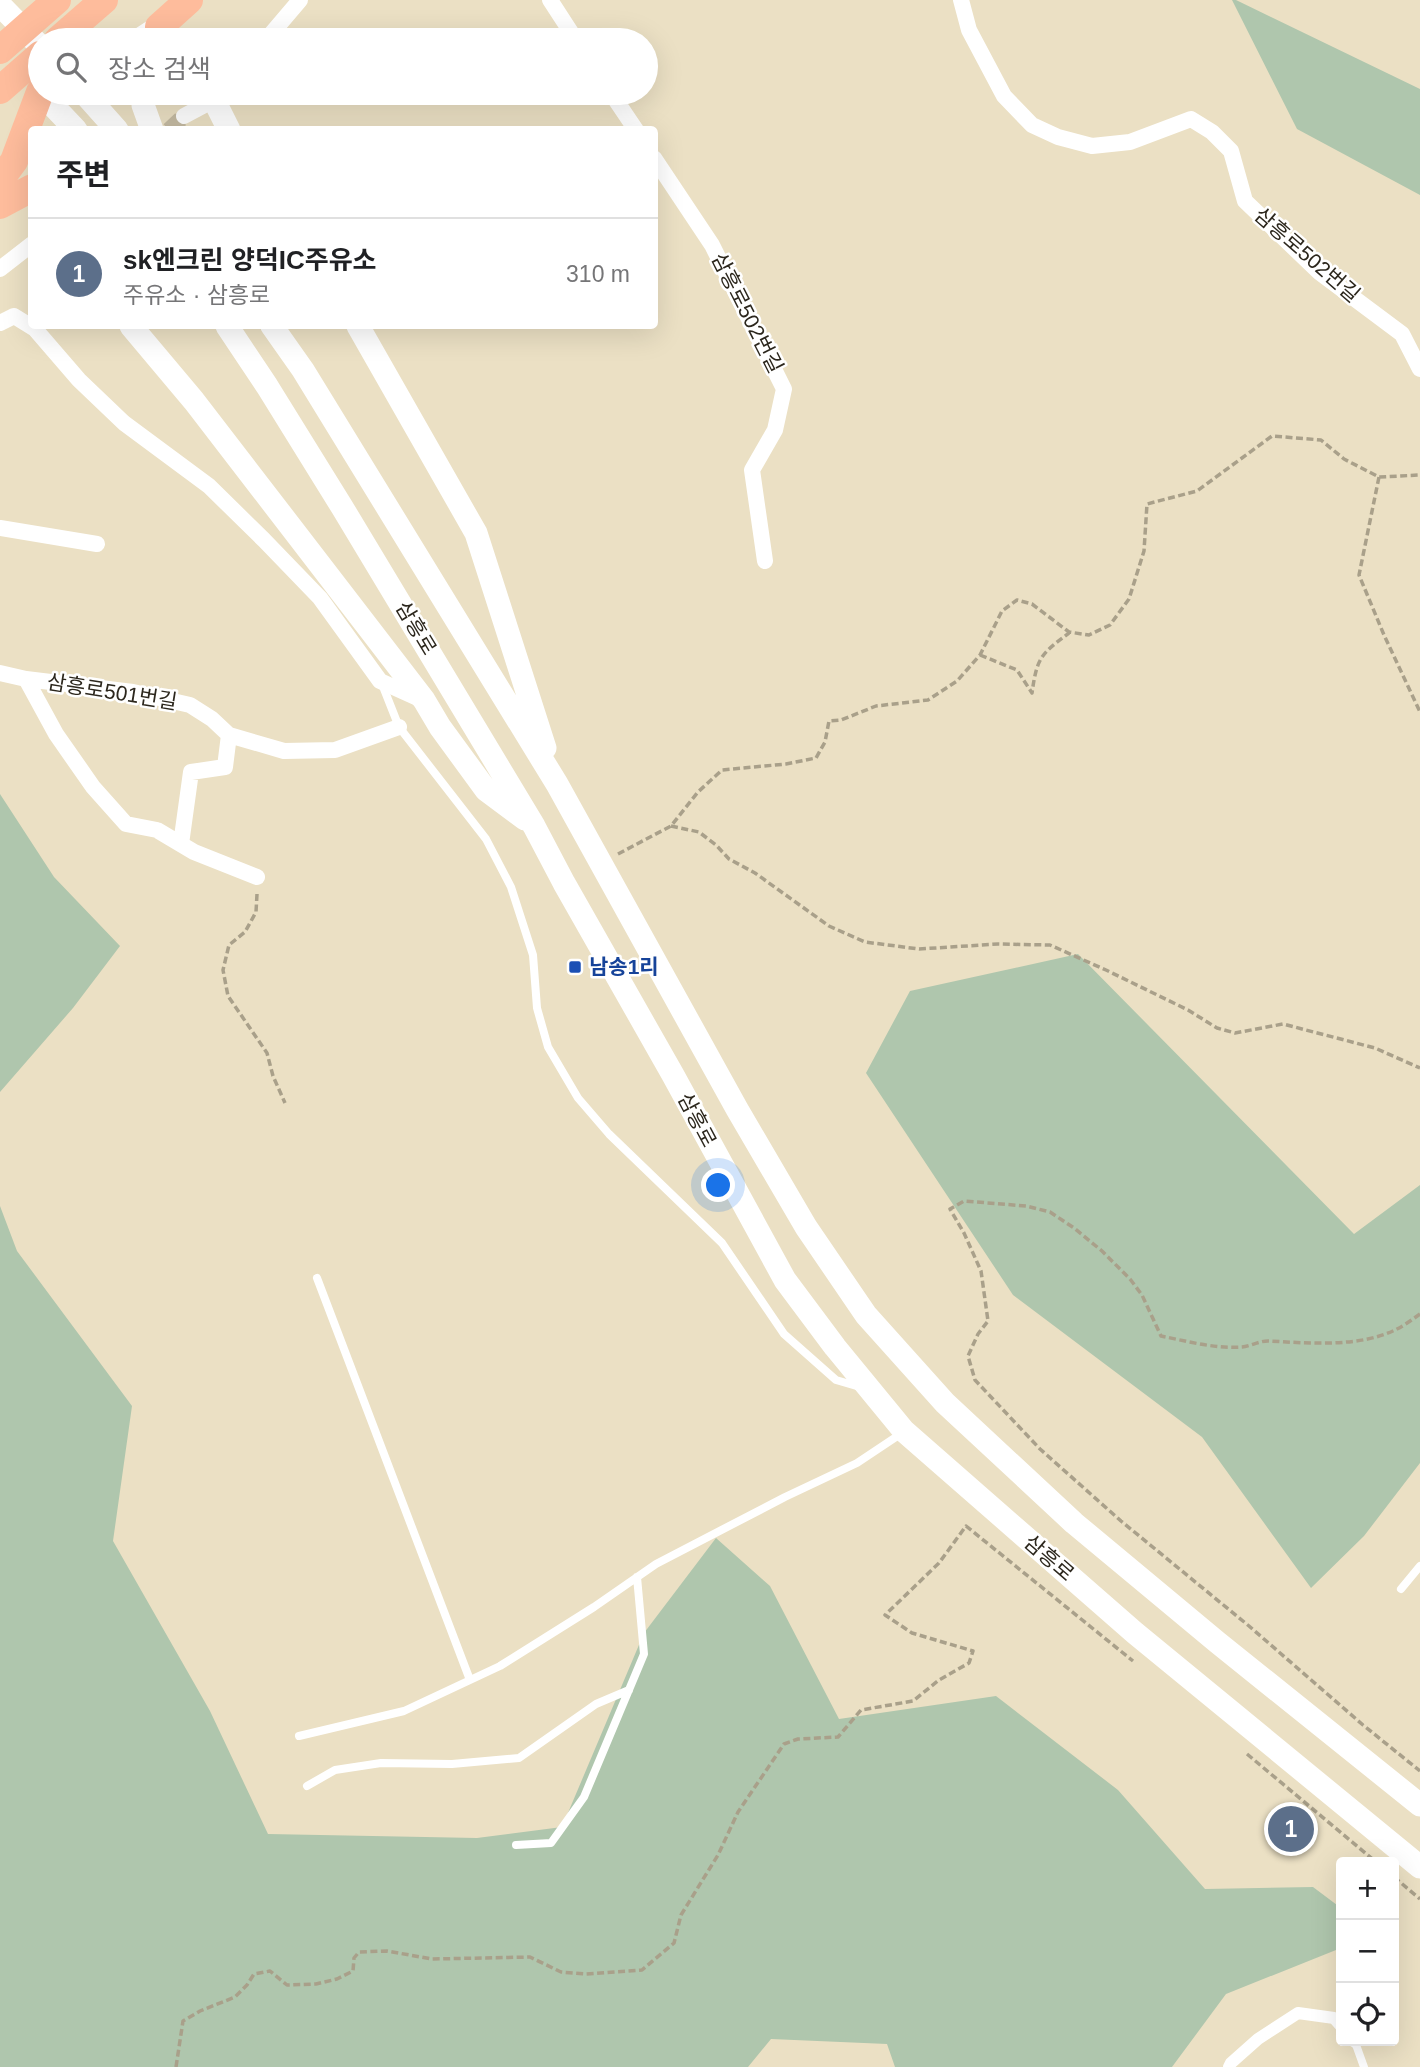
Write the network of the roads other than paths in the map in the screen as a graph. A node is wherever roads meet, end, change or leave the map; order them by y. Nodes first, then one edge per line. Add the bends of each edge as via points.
1 (57, 0) edge
2 (104, 0) edge
3 (189, 0) edge
4 (300, 0) edge
5 (550, 0) edge
6 (961, 0) edge
7 (2, 7) edge
8 (72, 28) edge
9 (159, 28) edge
10 (276, 28) edge
11 (568, 28) edge
12 (28, 34) edge
13 (0, 44) edge
14 (0, 50) edge
15 (28, 66) edge
16 (28, 78) edge
17 (0, 90) edge
18 (35, 105) edge
19 (52, 105) edge
20 (95, 105) edge
21 (143, 105) edge
22 (203, 105) edge
23 (221, 105) edge
24 (619, 105) edge
25 (184, 116) tunnel mouth
26 (72, 126) edge
27 (113, 126) edge
28 (151, 126) edge
29 (228, 126) edge
30 (633, 126) edge
31 (658, 164) edge
32 (0, 180) edge
33 (28, 190) edge
34 (0, 205) edge
35 (28, 247) edge
36 (0, 269) edge
37 (0, 323) edge
38 (28, 325) edge
39 (35, 329) edge
40 (134, 329) edge
41 (229, 329) edge
42 (274, 329) edge
43 (360, 329) edge
44 (1420, 369) edge
45 (0, 528) edge
46 (97, 544) dead end
47 (765, 561) dead end
48 (0, 673) edge
49 (26, 680) junction
50 (380, 681) junction
51 (424, 700) junction
52 (399, 727) junction
53 (229, 735) junction
54 (556, 784) junction
55 (534, 826) junction
56 (181, 844) junction
57 (257, 877) road end
58 (317, 1278) dead end
59 (869, 1390) junction
60 (904, 1431) junction
61 (1420, 1566) edge
62 (637, 1577) junction
63 (1401, 1589) dead end
64 (470, 1680) junction
65 (629, 1690) junction
66 (299, 1736) dead end
67 (307, 1786) dead end
68 (1420, 1805) edge
69 (516, 1845) dead end
70 (1420, 1867) edge
71 (1336, 2020) edge
72 (1357, 2046) edge
73 (1229, 2067) edge
74 (1364, 2067) edge

1 - 14 highway
2 - 8 highway
3 - 9 highway
4 - 10 street
5 - 11 street
6 - 44 street, 삼흥로502번길 via 970,30 1004,96 1032,125 1091,146 1130,142 1191,119 1212,132 1231,151 1245,201 1319,272 1402,334
7 - 12 main road
13 - 16 main road
15 - 17 highway
18 - 32 highway via 13,161
19 - 26 main road
20 - 27 main road
21 - 28 main road
22 - 25 street
23 - 29 main road
24 - 30 street
31 - 47 street, 삼흥로502번길 via 712,245 785,389 775,430 752,470
33 - 34 highway
35 - 36 street
37 - 38 street via 13,316
39 - 50 street via 124,423 209,486 320,598
40 - 51 main road
41 - 55 main road, 삼흥로 via 342,506
42 - 54 main road, 삼흥로
43 - 54 main road via 476,533
45 - 46 street
48 - 49 street, 삼흥로501번길
49 - 53 street, 삼흥로501번길 via 133,692 190,705
49 - 56 street, 삼흥로501번길 via 56,734 126,824 157,830
50 - 51 street
50 - 52 lane
51 - 55 main road via 485,790
52 - 53 street, 삼흥로501번길 via 335,750 284,751
52 - 59 lane via 486,839 511,887 533,955 537,1008 548,1047 578,1098 722,1243 784,1334 836,1380
53 - 56 street via 225,767 191,772
54 - 68 main road, 삼흥로 via 737,1109 806,1227 866,1315 945,1403 1074,1523
55 - 59 main road, 삼흥로 via 785,1280
56 - 57 street, 삼흥로501번길
58 - 64 lane
59 - 60 main road, 삼흥로
60 - 62 lane via 857,1463
60 - 70 main road, 삼흥로 via 1135,1633
61 - 63 lane
62 - 64 lane via 500,1666
62 - 65 lane via 644,1654
64 - 66 lane via 404,1711
65 - 67 lane via 596,1703 519,1758 452,1764 382,1763 335,1770
65 - 69 lane via 584,1797 551,1843
71 - 73 street via 1298,2013 1258,2039
72 - 74 lane

